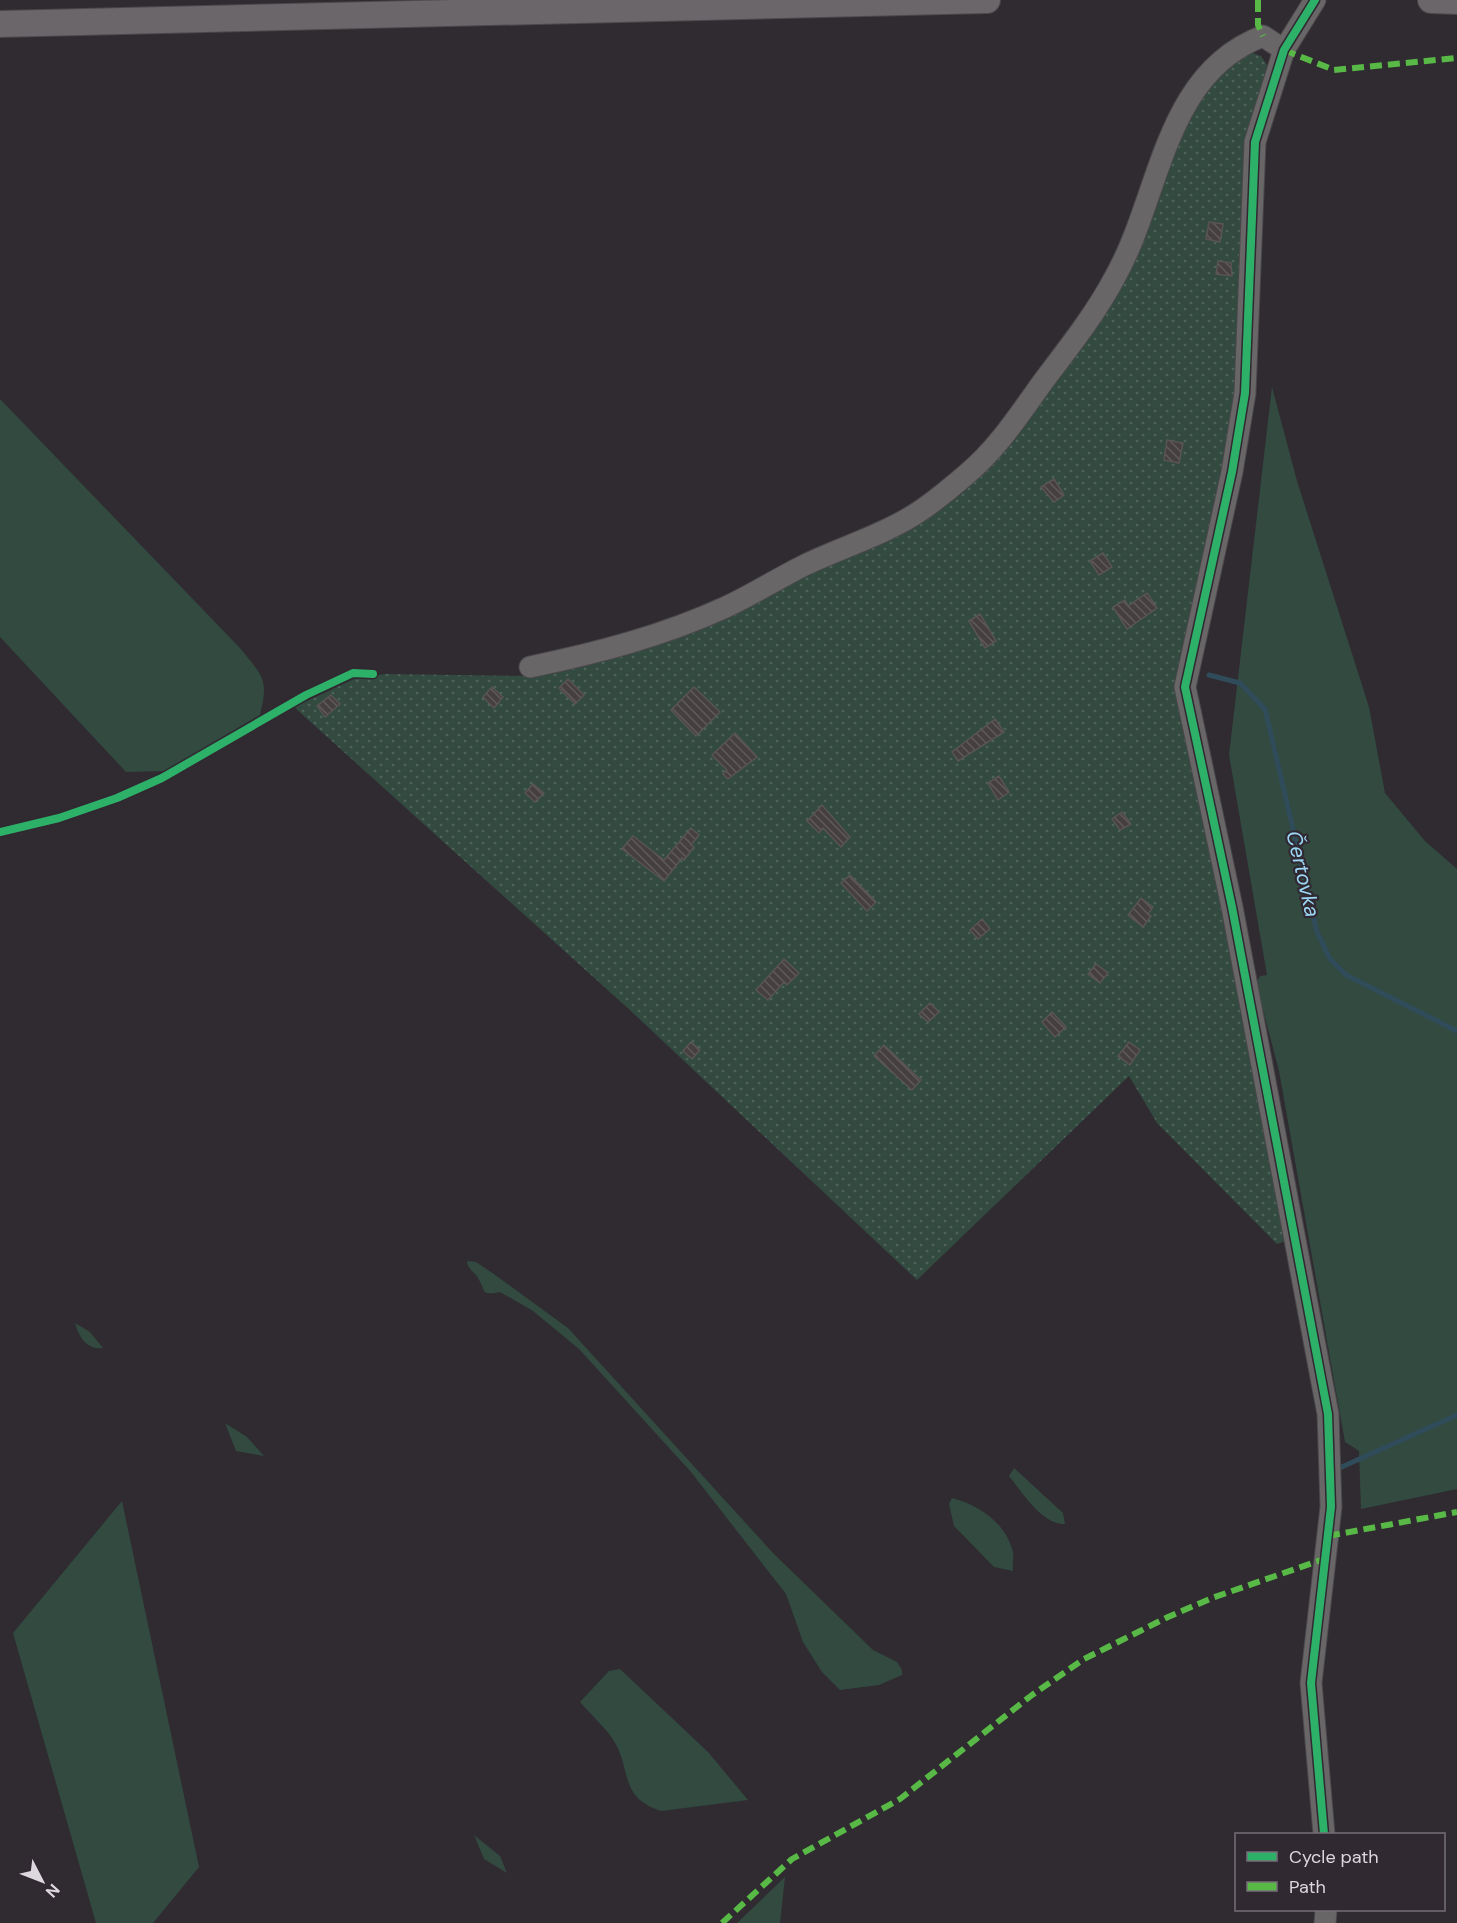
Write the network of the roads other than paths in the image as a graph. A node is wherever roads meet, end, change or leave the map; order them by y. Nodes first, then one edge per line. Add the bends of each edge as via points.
1 (987, 0) edge
2 (1316, 0) edge
3 (1431, 0) edge
4 (1457, 0) edge
5 (0, 24) edge
6 (1284, 50) junction
7 (530, 667) dead end
8 (1324, 1833) edge

1 - 5 main road
2 - 6 street
3 - 4 main road
6 - 7 street via 1263,36 1248,42 1221,59 1186,101 1115,279 1002,438 969,472 922,510 725,607 645,640
6 - 8 street via 1255,142 1245,393 1232,472 1185,687 1232,907 1328,1414 1331,1507 1311,1683

